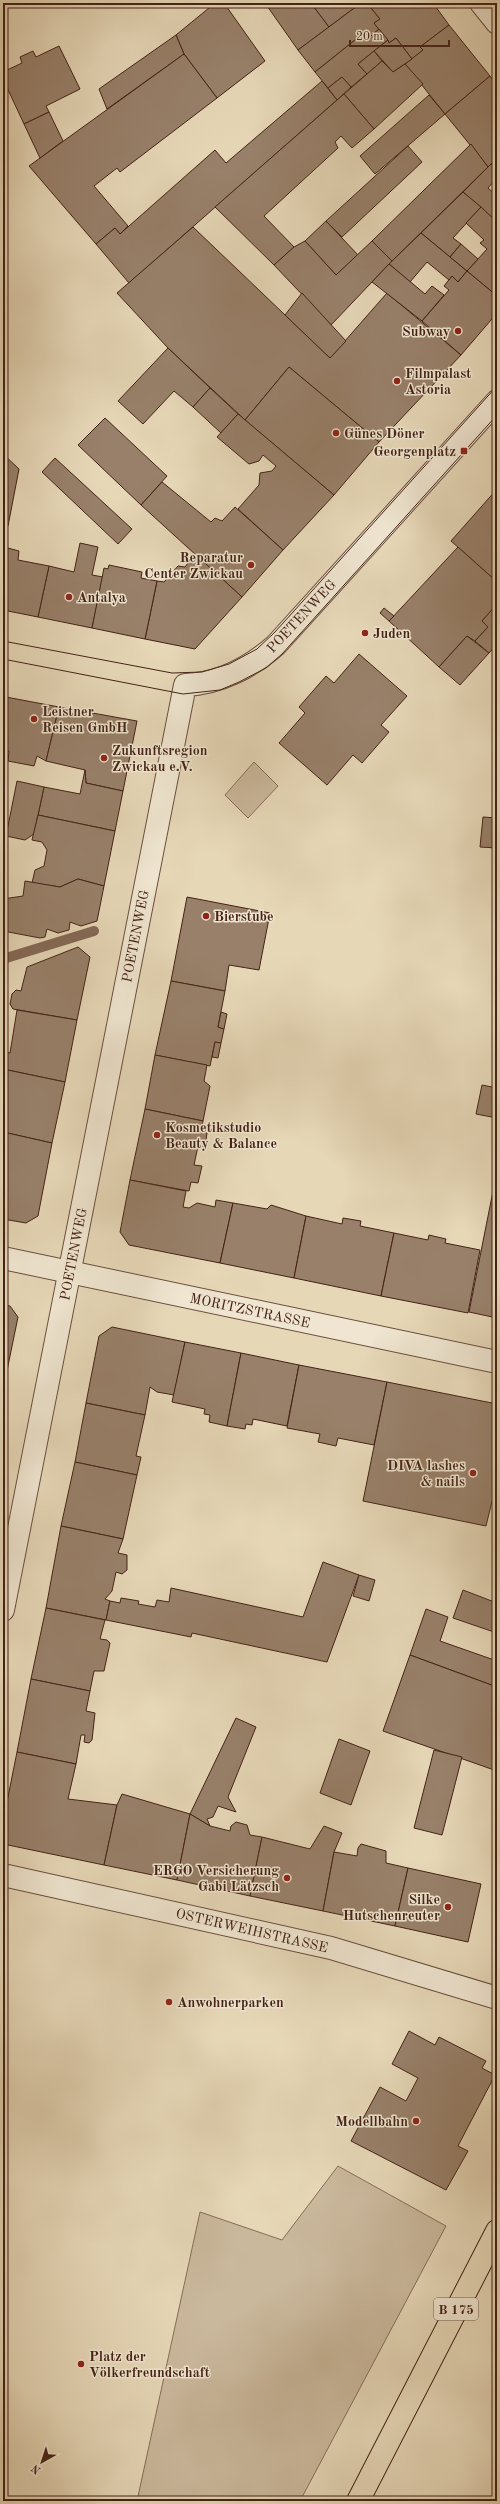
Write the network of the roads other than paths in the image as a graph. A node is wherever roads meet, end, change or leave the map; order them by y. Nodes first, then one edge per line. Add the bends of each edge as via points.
1 (481, 3) edge
2 (497, 23) edge
3 (497, 401) edge
4 (3, 1258) edge
5 (70, 1272) junction
6 (497, 1362) edge
7 (3, 1610) edge
8 (3, 1875) edge
9 (497, 1998) edge
10 (497, 2231) edge
11 (358, 2501) edge

1 - 2 street
3 - 5 street, POETENWEG via 276,645 261,658 234,673 196,684 185,684
4 - 5 street, MORITZSTRASSE
5 - 6 street, MORITZSTRASSE
5 - 7 street, POETENWEG
8 - 9 street, OSTERWEIHSTRASSE via 331,1948
10 - 11 main road, B 175

